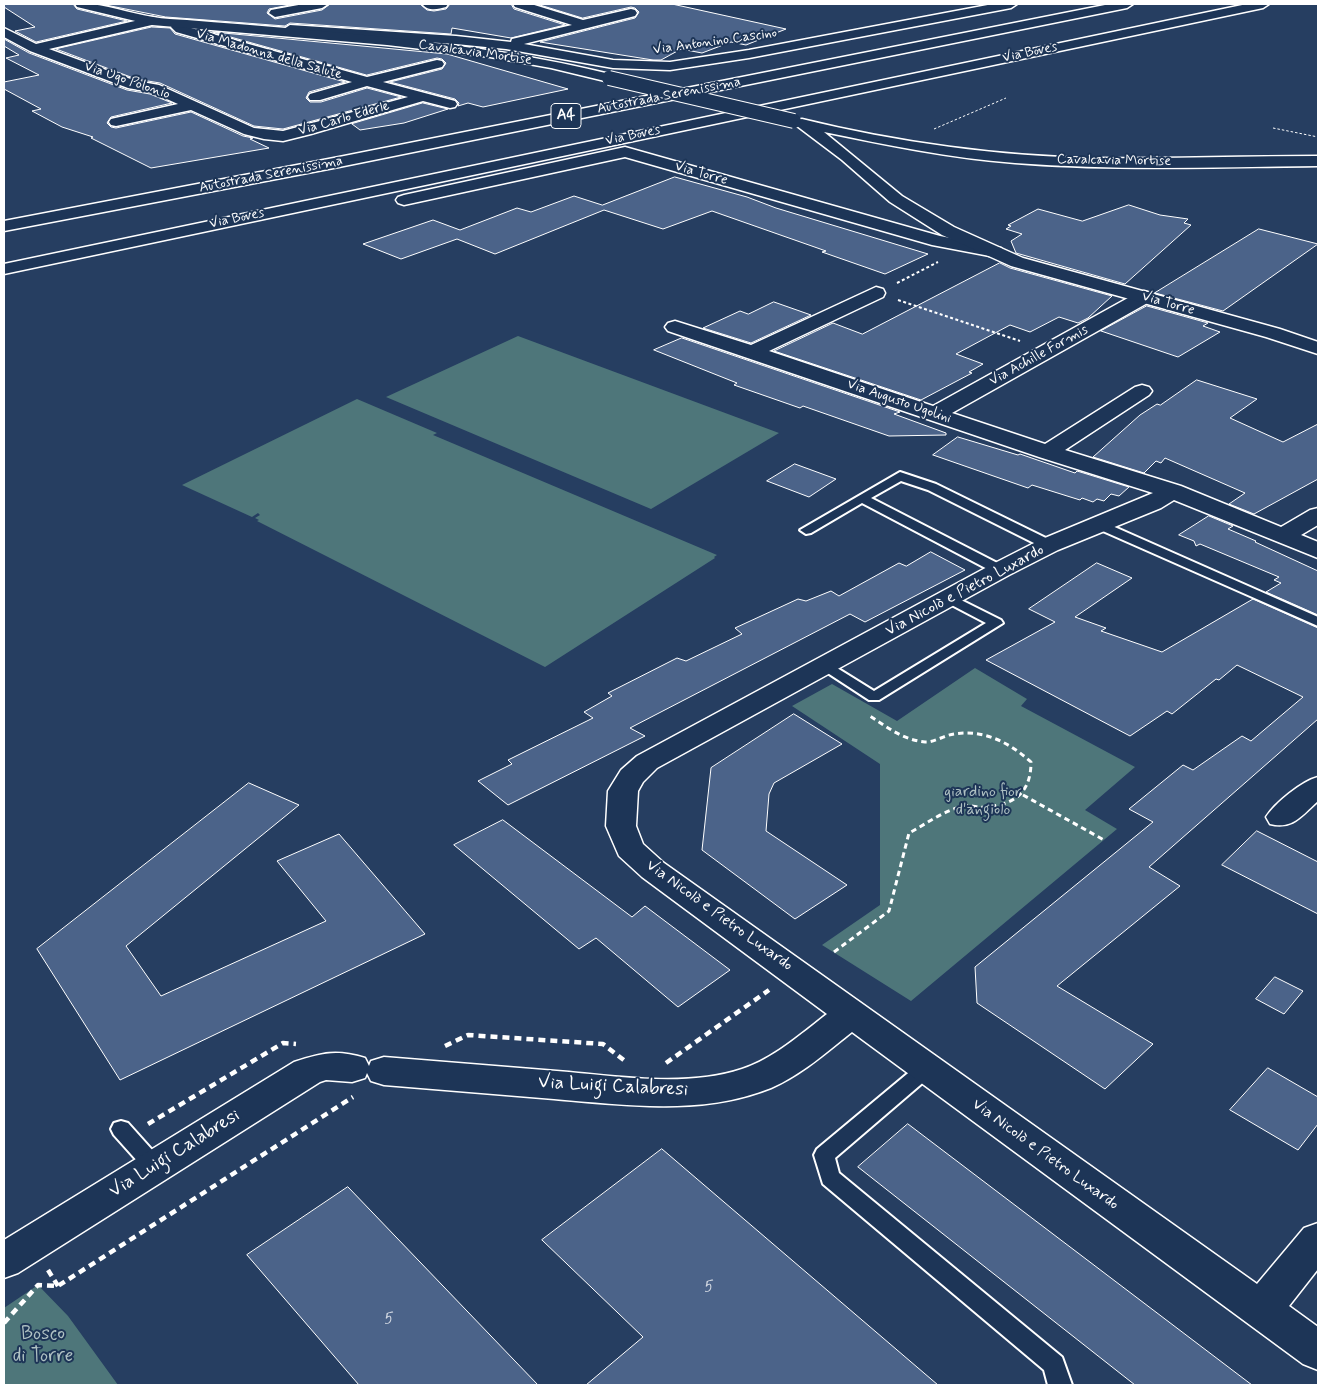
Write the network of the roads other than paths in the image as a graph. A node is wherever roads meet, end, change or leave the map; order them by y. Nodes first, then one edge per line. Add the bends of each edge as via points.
1 (80, 4) edge
2 (322, 4) edge
3 (428, 4) edge
4 (442, 4) edge
5 (520, 4) edge
6 (1011, 4) edge
7 (1072, 4) edge
8 (1127, 4) edge
9 (1230, 4) edge
10 (1263, 4) edge
11 (276, 13) dead end
12 (631, 13) dead end
13 (147, 20) junction
14 (178, 24) junction
15 (582, 24) junction
16 (271, 31) junction
17 (4, 32) edge
18 (506, 45) junction
19 (35, 48) junction
20 (437, 64) dead end
21 (365, 82) junction
22 (315, 96) dead end
23 (422, 97) junction
24 (450, 104) dead end
25 (748, 104) dead end
26 (190, 106) junction
27 (721, 110) dead end
28 (116, 122) dead end
29 (798, 122) junction
30 (264, 135) joint
31 (912, 145) junction
32 (847, 157) junction
33 (1318, 161) edge
34 (404, 200) dead end
35 (4, 212) edge
36 (4, 226) edge
37 (995, 252) junction
38 (4, 256) edge
39 (1018, 262) joint
40 (4, 268) edge
41 (876, 293) road end
42 (1144, 297) junction
43 (675, 327) dead end
44 (1318, 348) edge
45 (752, 352) junction
46 (1142, 391) dead end
47 (935, 414) junction
48 (1047, 452) junction
49 (1173, 491) junction
50 (862, 498) junction
51 (1318, 515) edge
52 (1101, 525) junction
53 (806, 530) dead end
54 (1283, 536) junction
55 (1049, 546) junction
56 (1318, 550) edge
57 (1000, 570) junction
58 (949, 598) junction
59 (1318, 622) edge
60 (824, 666) junction
61 (1318, 786) edge
62 (1281, 817) dead end
63 (851, 1014) junction
64 (926, 1069) junction
65 (122, 1129) dead end
66 (155, 1167) junction
67 (1318, 1240) edge
68 (4, 1261) edge
69 (1261, 1310) junction
70 (1318, 1351) edge
71 (1060, 1385) edge

1 - 13 main road
2 - 11 main road
3 - 4 main road
5 - 15 main road
6 - 18 main road, Via Antonino Cascino via 670,66 613,64
7 - 35 main road, Autostrada Serenissima / A4
8 - 36 main road, Autostrada Serenissima / A4
9 - 25 main road, Via Boves
10 - 40 main road, Via Boves
12 - 15 main road
13 - 14 main road, Cavalcavia Mortise
13 - 19 main road, Via Ugo Polonio
14 - 16 main road, Cavalcavia Mortise
14 - 21 main road, Via Madonna della Salute via 177,28 206,38
15 - 18 main road
16 - 18 main road, Via Antonino Cascino via 393,35
16 - 29 main road, Cavalcavia Mortise, bridge via 490,53 551,64
17 - 19 main road, Via Ugo Polonio
19 - 26 main road, Via Ugo Polonio via 133,85 154,88
20 - 21 main road, Via Madonna della Salute
21 - 22 main road, Via Madonna della Salute
21 - 23 main road, Via Madonna della Salute
23 - 24 main road, Via Madonna della Salute
23 - 30 main road, Via Carlo Ederle via 306,131 283,136
26 - 28 main road, Via Ugo Polonio
26 - 30 main road, Via Ugo Polonio via 249,132
27 - 38 main road, Via Boves
29 - 31 main road, Cavalcavia Mortise
29 - 32 main road, Cavalcavia Mortise
31 - 32 main road, Cavalcavia Mortise via 853,144 846,148
31 - 33 main road, Cavalcavia Mortise via 1013,158 1097,163
32 - 37 main road, Cavalcavia Mortise via 896,199 948,231
34 - 37 main road, Via Torre via 625,152 938,241
37 - 39 main road, Cavalcavia Mortise
39 - 42 main road, Via Torre
41 - 45 main road
42 - 44 main road, Via Torre
42 - 47 main road, Via Achille Formis
43 - 45 main road, Via Augusto Ugolini
45 - 47 main road, Via Augusto Ugolini
46 - 48 main road
47 - 48 main road, Via Augusto Ugolini
48 - 49 main road, Via Augusto Ugolini
49 - 52 main road, Via Nicolò e Pietro Luxardo
49 - 54 main road, Via Augusto Ugolini
50 - 53 lane
50 - 55 lane via 900,476 932,488
50 - 57 lane
51 - 54 main road
52 - 55 main road, Via Nicolò e Pietro Luxardo
52 - 59 lane
54 - 56 main road, Via Augusto Ugolini
55 - 57 main road, Via Nicolò e Pietro Luxardo
57 - 58 main road, Via Nicolò e Pietro Luxardo
58 - 60 main road, Via Nicolò e Pietro Luxardo
58 - 60 lane via 996,623 874,697
60 - 63 main road, Via Nicolò e Pietro Luxardo via 647,762 630,777 623,791 621,826 630,848 653,870
61 - 62 main road
63 - 64 main road, Via Nicolò e Pietro Luxardo
63 - 66 main road, Via Luigi Calabresi via 796,1056 760,1077 714,1090 639,1092 364,1078 326,1066 307,1072
64 - 69 main road, Via Nicolò e Pietro Luxardo
64 - 71 lane via 824,1155 830,1178 1054,1364
65 - 66 lane
66 - 68 main road, Via Luigi Calabresi
67 - 69 main road
69 - 70 main road, Via Nicolò e Pietro Luxardo

